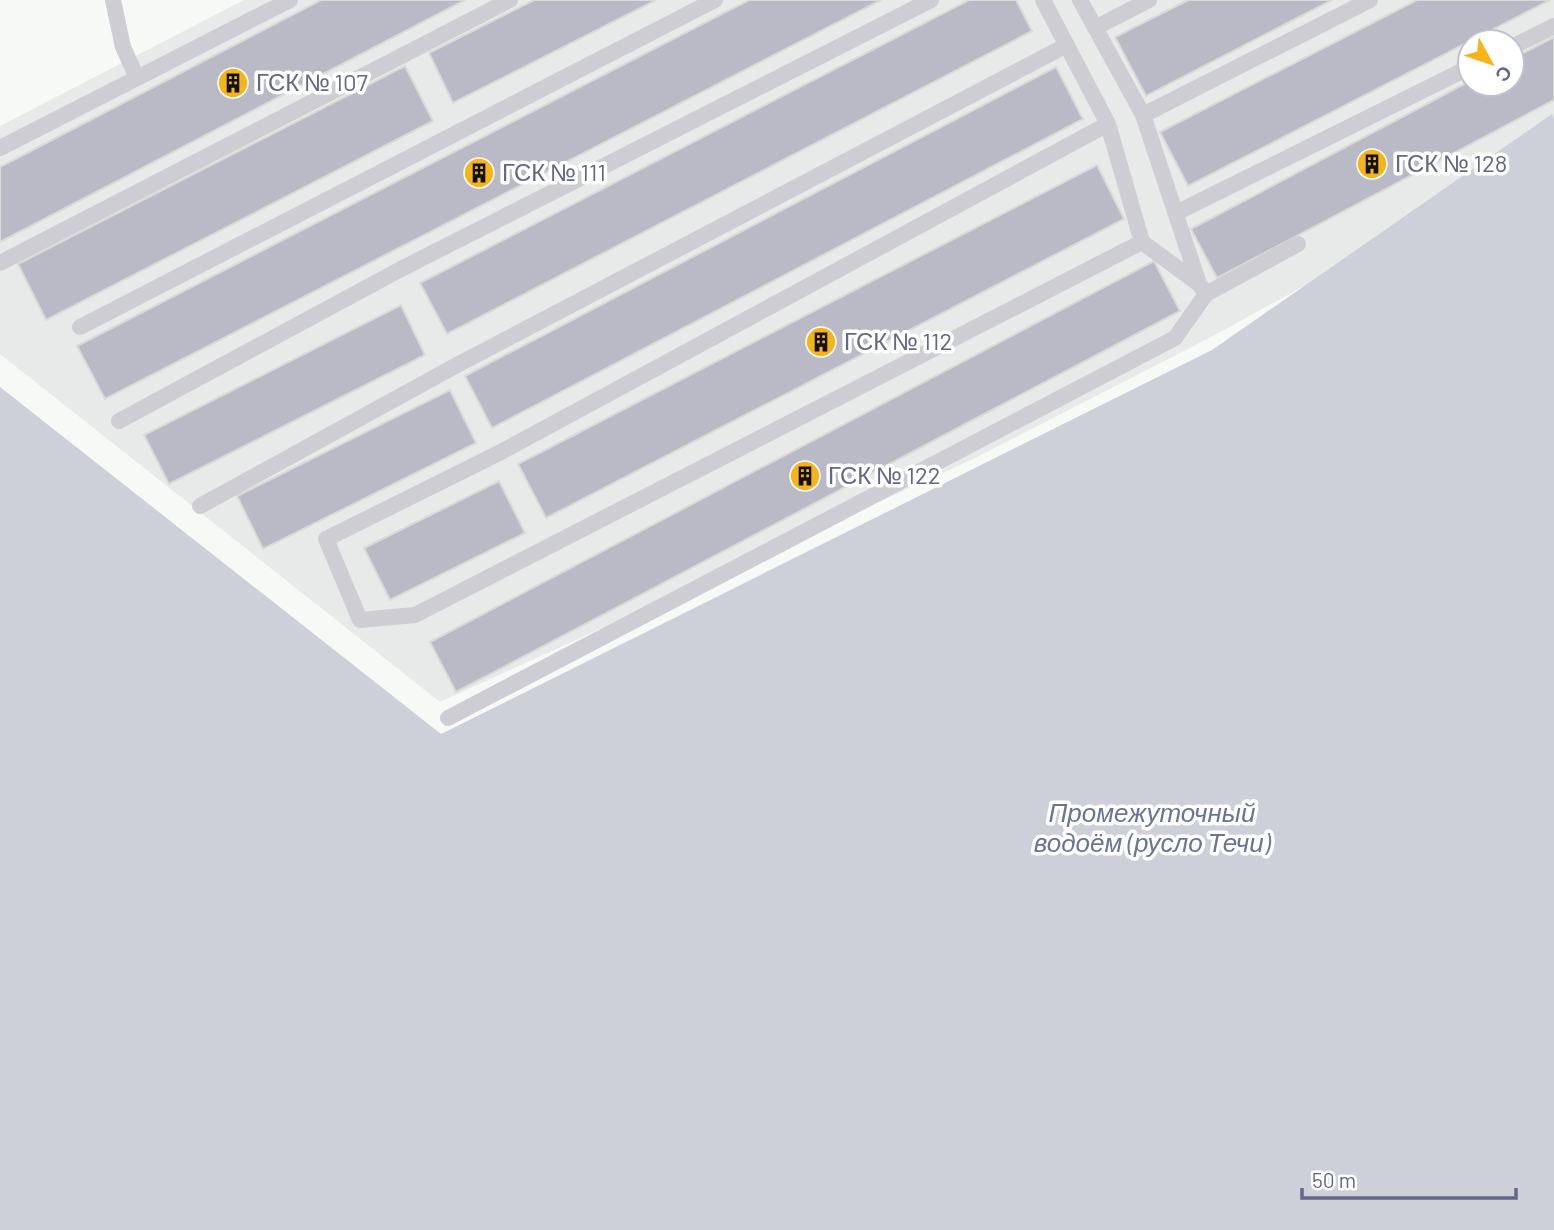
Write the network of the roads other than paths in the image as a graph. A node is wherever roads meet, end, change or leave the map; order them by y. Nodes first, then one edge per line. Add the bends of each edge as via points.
1 (113, 0) edge
2 (290, 0) edge
3 (510, 0) edge
4 (715, 0) edge
5 (931, 0) edge
6 (1043, 0) edge
7 (1080, 0) edge
8 (1149, 0) edge
9 (1370, 0) edge
10 (1554, 26) edge
11 (1095, 28) junction
12 (1526, 40) edge
13 (1067, 45) junction
14 (1456, 74) edge
15 (137, 78) junction
16 (1143, 115) junction
17 (1108, 124) junction
18 (0, 149) edge
19 (1176, 213) junction
20 (1142, 242) junction
21 (1298, 244) dead end
22 (0, 262) edge
23 (1203, 289) junction
24 (80, 327) dead end
25 (119, 421) dead end
26 (200, 506) dead end
27 (448, 718) dead end

1 - 15 lane via 123,47
2 - 15 lane
3 - 22 lane
4 - 24 lane
5 - 25 lane via 401,269
6 - 13 lane
7 - 11 lane
8 - 11 lane
9 - 16 lane
10 - 12 lane
11 - 16 lane
13 - 17 lane
13 - 26 lane via 457,365
14 - 19 lane
15 - 18 lane
16 - 19 lane
17 - 20 lane
17 - 20 lane via 499,453 326,539 360,620 415,615
19 - 23 lane
20 - 23 lane
21 - 23 lane
23 - 27 lane via 1175,338

